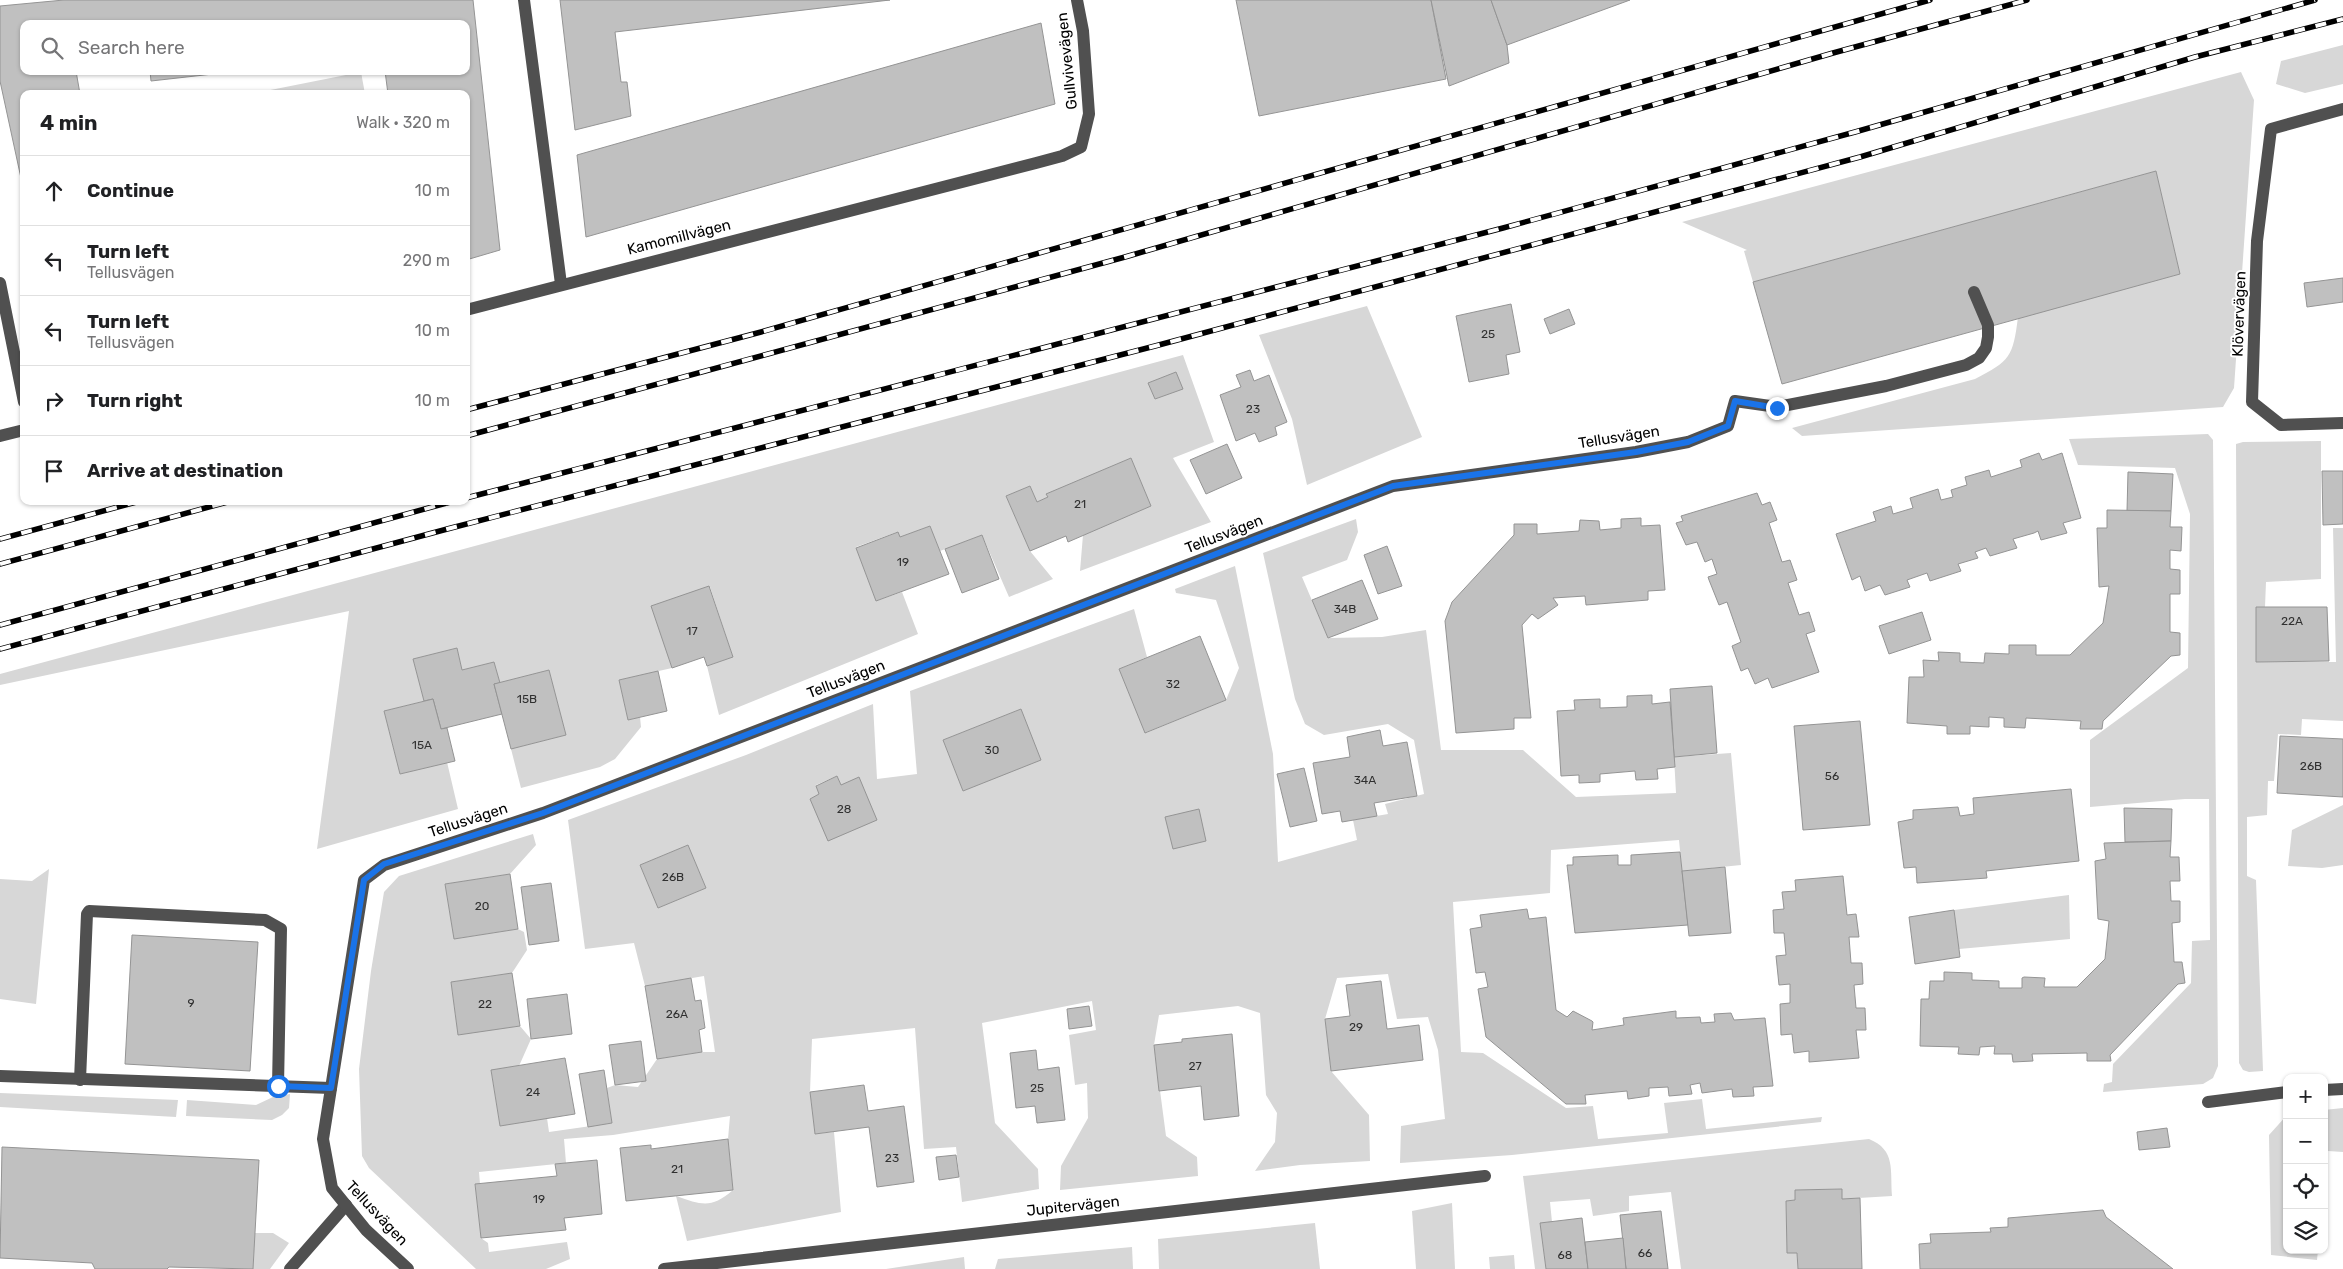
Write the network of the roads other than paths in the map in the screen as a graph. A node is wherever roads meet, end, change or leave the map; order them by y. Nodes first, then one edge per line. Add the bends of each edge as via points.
1 (524, 0) edge
2 (1076, 0) edge
3 (2343, 110) edge
4 (1081, 147) joint
5 (0, 283) edge
6 (561, 284) junction
7 (1974, 292) dead end
8 (470, 309) edge
9 (20, 382) edge
10 (2343, 423) edge
11 (20, 431) edge
12 (0, 436) edge
13 (0, 1076) edge
14 (80, 1080) junction
15 (278, 1086) junction
16 (331, 1088) junction
17 (2343, 1089) edge
18 (2328, 1090) edge
19 (2283, 1093) edge
20 (2208, 1102) dead end
21 (1485, 1176) dead end
22 (346, 1205) junction
23 (290, 1269) edge
24 (408, 1269) edge
25 (664, 1269) edge

1 - 6 street
2 - 4 street, Gullvivevägen via 1089,114
3 - 10 street, Klövervägen via 2271,129 2257,241 2252,402 2281,425
4 - 6 street, Kamomillvägen via 1036,163
5 - 9 street
6 - 8 street, Kamomillvägen
7 - 16 street, Tellusvägen via 1988,326 1988,337 1979,358 1966,365 1886,386 1777,408 1735,401 1728,426 1688,442 1393,486 543,813 384,864 364,880
11 - 12 street
13 - 14 street
14 - 15 street
14 - 15 street via 89,911 265,920 281,929
15 - 16 street
16 - 22 street, Tellusvägen via 323,1139 332,1188
17 - 18 street
19 - 20 street
21 - 25 street, Jupitervägen
22 - 23 street
22 - 24 street, Tellusvägen via 366,1230

